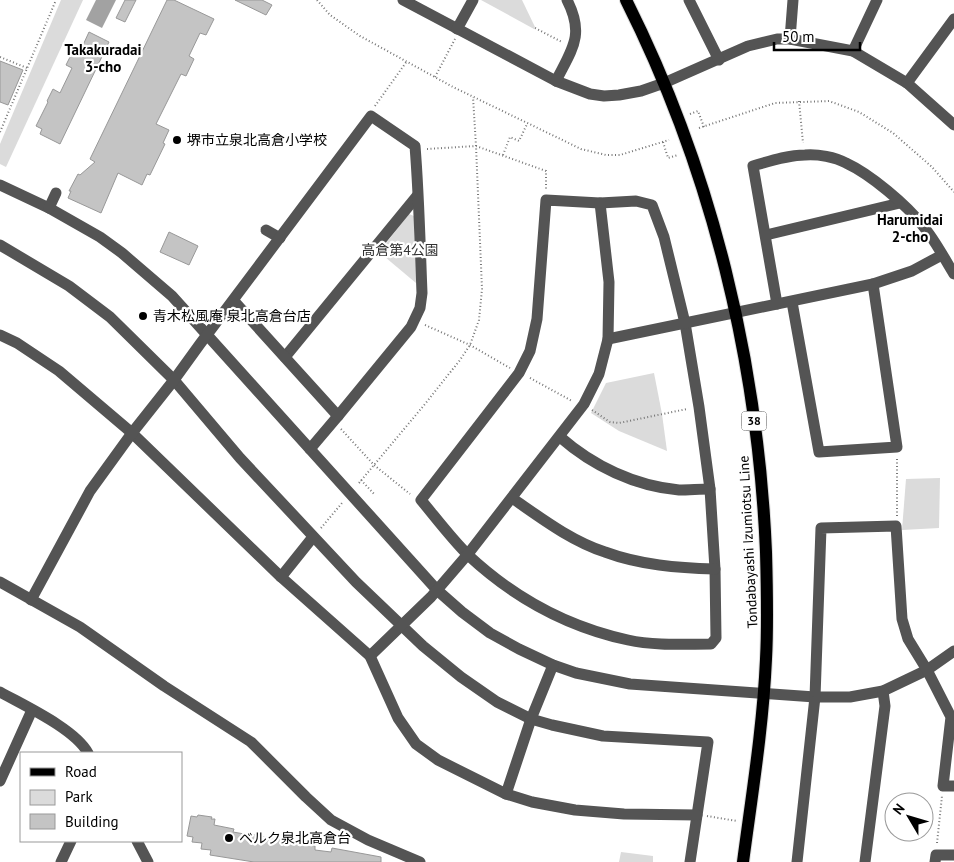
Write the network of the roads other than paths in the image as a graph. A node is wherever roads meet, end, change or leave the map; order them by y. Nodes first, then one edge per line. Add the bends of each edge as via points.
1 (403, 0) edge
2 (473, 0) edge
3 (567, 0) edge
4 (626, 0) edge
5 (689, 0) edge
6 (793, 0) edge
7 (877, 0) edge
8 (954, 19) edge
9 (458, 29) junction
10 (790, 39) junction
11 (853, 51) junction
12 (719, 60) junction
13 (556, 81) junction
14 (664, 83) junction
15 (907, 83) junction
16 (954, 125) edge
17 (1, 188) edge
18 (56, 193) dead end
19 (417, 196) junction
20 (600, 203) junction
21 (900, 203) junction
22 (49, 208) junction
23 (266, 230) dead end
24 (766, 235) junction
25 (280, 238) junction
26 (0, 246) edge
27 (942, 255) junction
28 (954, 274) edge
29 (873, 284) junction
30 (233, 300) junction
31 (792, 302) junction
32 (777, 304) junction
33 (735, 312) junction
34 (685, 323) junction
35 (207, 334) junction
36 (0, 335) edge
37 (608, 339) junction
38 (285, 357) junction
39 (174, 380) junction
40 (336, 419) junction
41 (132, 433) junction
42 (560, 437) junction
43 (310, 449) junction
44 (710, 489) junction
45 (512, 498) junction
46 (313, 537) junction
47 (468, 554) junction
48 (715, 569) junction
49 (281, 577) junction
50 (0, 582) edge
51 (437, 590) junction
52 (31, 600) junction
53 (401, 626) junction
54 (954, 651) edge
55 (370, 656) junction
56 (553, 665) junction
57 (927, 670) junction
58 (883, 691) junction
59 (0, 692) edge
60 (764, 694) junction
61 (815, 698) junction
62 (32, 710) junction
63 (953, 717) edge
64 (531, 719) junction
65 (87, 752) edge
66 (0, 780) edge
67 (949, 786) edge
68 (506, 794) junction
69 (697, 815) junction
70 (71, 842) edge
71 (137, 842) edge
72 (954, 855) edge
73 (936, 859) edge
74 (61, 862) edge
75 (148, 862) edge
76 (420, 862) edge
77 (690, 862) edge
78 (743, 862) edge
79 (797, 862) edge
80 (865, 862) edge

1 - 9 street
2 - 9 street
3 - 13 street via 575,18 576,33 573,48
4 - 14 main road, Tondabayashi Izumiotsu Line / 38
5 - 12 street
6 - 10 street
7 - 11 street
8 - 15 street
9 - 13 street
10 - 11 street
10 - 12 street via 748,46
11 - 15 street
12 - 14 street
13 - 14 street via 604,96 641,91
14 - 33 main road, Tondabayashi Izumiotsu Line / 38 via 690,149
15 - 16 street
17 - 22 street
18 - 22 street
19 - 25 street via 415,146 371,116
19 - 38 street
19 - 40 street via 422,294 415,320
20 - 34 street via 636,201 652,205 664,236
20 - 37 street via 609,282
20 - 47 street via 546,200 540,300 530,351 520,373 421,500
21 - 24 street
21 - 24 street via 846,162 824,156 805,155 753,166
21 - 27 street via 923,226
22 - 35 street via 122,253 172,296
23 - 25 street
24 - 32 street
25 - 30 street
26 - 39 street via 69,286 110,317
27 - 28 street
27 - 29 street via 912,271
29 - 31 street
29 - 31 street via 897,447 819,452
30 - 35 street
30 - 38 street
31 - 32 street
32 - 33 street
33 - 34 street
33 - 60 main road, Tondabayashi Izumiotsu Line / 38 via 758,447 764,517 767,597
34 - 37 street
34 - 44 street
35 - 39 street
35 - 43 street
36 - 41 street via 58,370
37 - 42 street via 599,374 584,404
38 - 40 street
39 - 41 street
39 - 46 street
40 - 43 street
41 - 49 street
41 - 52 street via 90,491
42 - 44 street via 574,450 618,475 680,490
42 - 45 street
43 - 51 street
44 - 48 street
45 - 47 street
45 - 48 street via 571,537 604,552 681,568
46 - 49 street
46 - 53 street
47 - 48 street via 515,592 550,614 629,640 671,644 711,644 716,638
47 - 51 street
49 - 55 street
50 - 52 street
51 - 53 street
51 - 56 street via 490,633
52 - 76 street via 80,627 251,742 332,820 368,840
53 - 55 street
53 - 64 street via 461,677 497,702
54 - 57 street
55 - 68 street via 398,718 416,744 438,760
56 - 60 street via 602,680 630,684
56 - 64 street
57 - 58 street
57 - 61 street via 908,639 902,619 896,526 821,528
57 - 63 street
58 - 61 street via 850,697
58 - 80 street via 885,706
59 - 62 street
60 - 61 street
60 - 78 main road, Tondabayashi Izumiotsu Line / 38
61 - 79 street
62 - 65 street via 72,734
62 - 66 street
63 - 67 street
64 - 68 street
64 - 69 street via 603,736 708,742
68 - 69 street via 575,810
69 - 77 street
70 - 74 street
71 - 75 street
72 - 73 street

